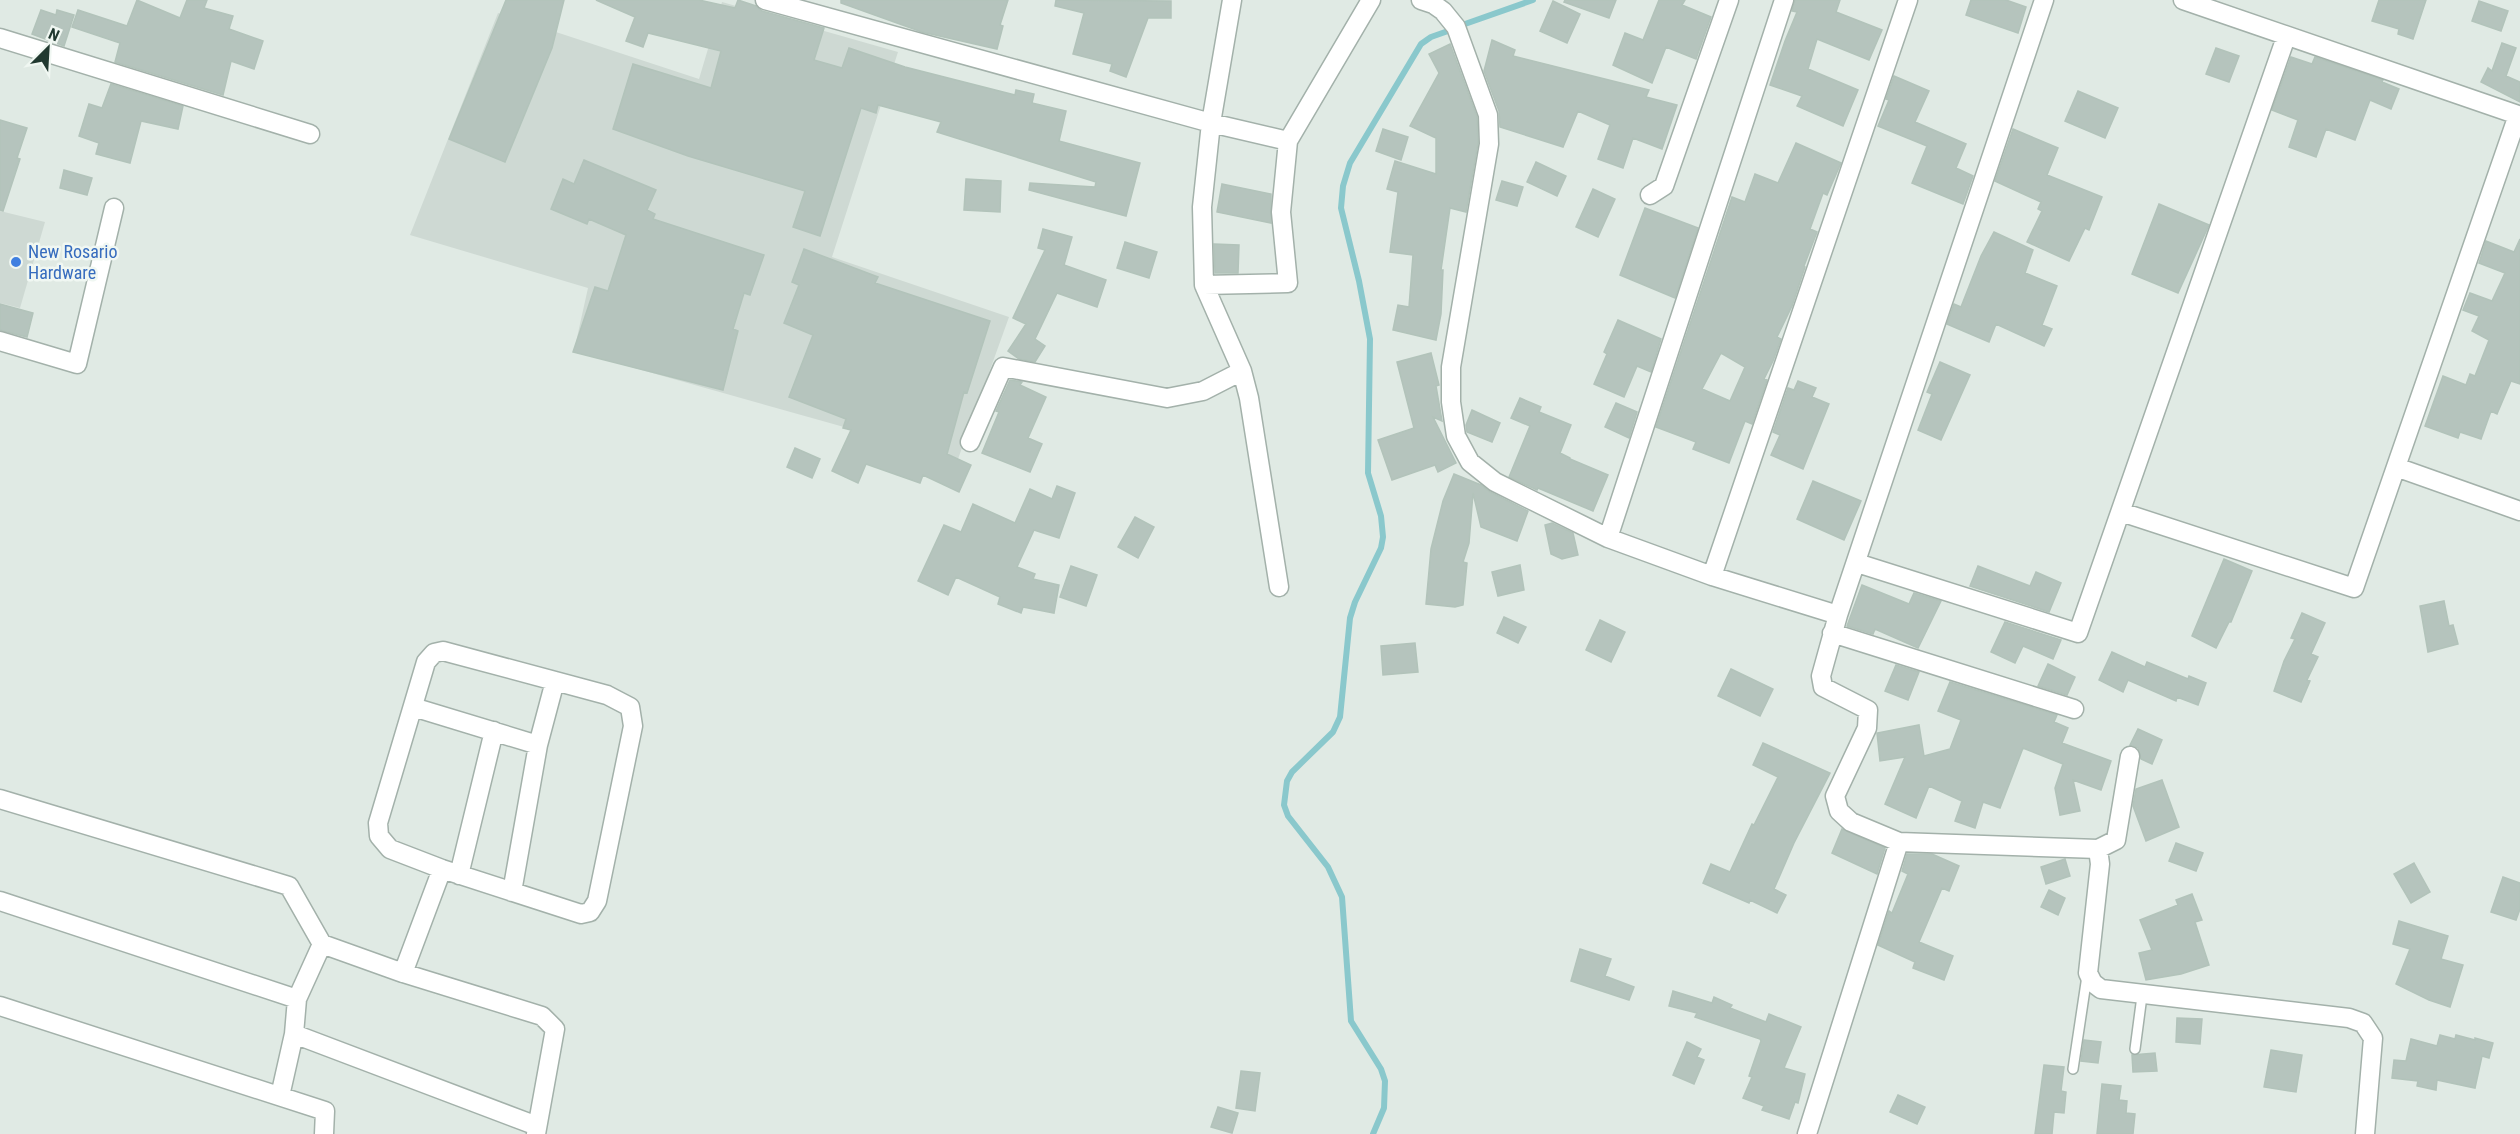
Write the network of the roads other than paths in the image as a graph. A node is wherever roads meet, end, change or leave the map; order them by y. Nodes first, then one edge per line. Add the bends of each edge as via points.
1 (765, 0) edge
2 (1232, 0) edge
3 (1371, 0) edge
4 (1421, 0) edge
5 (1729, 0) edge
6 (1784, 0) edge
7 (1908, 0) edge
8 (2044, 0) edge
9 (2183, 0) edge
10 (2286, 37) junction
11 (0, 38) edge
12 (1211, 123) junction
13 (310, 134) dead end
14 (1288, 141) junction
15 (1650, 195) dead end
16 (114, 208) dead end
17 (1204, 285) junction
18 (0, 342) edge
19 (1242, 370) junction
20 (970, 442) dead end
21 (2396, 467) junction
22 (2520, 511) edge
23 (2121, 512) junction
24 (1608, 538) junction
25 (1857, 563) junction
26 (1712, 576) junction
27 (1279, 587) dead end
28 (1838, 615) junction
29 (1832, 633) junction
30 (555, 681) junction
31 (413, 707) junction
32 (2074, 709) dead end
33 (494, 731) junction
34 (538, 746) junction
35 (2130, 756) dead end
36 (0, 799) edge
37 (1899, 842) junction
38 (2098, 849) junction
39 (450, 872) junction
40 (512, 892) junction
41 (0, 901) edge
42 (322, 944) junction
43 (403, 973) junction
44 (2088, 973) junction
45 (2142, 996) junction
46 (297, 999) junction
47 (0, 1006) edge
48 (294, 1034) junction
49 (2135, 1049) dead end
50 (2073, 1069) dead end
51 (280, 1096) junction
52 (536, 1130) edge
53 (324, 1134) edge
54 (1807, 1134) edge
55 (2366, 1134) edge

1 - 12 street
2 - 12 street
3 - 14 street
4 - 24 street via 1450,17 1488,116 1489,144 1451,367 1456,436 1470,462 1495,482
5 - 15 street via 1664,186
6 - 24 street
7 - 26 street
8 - 25 street
9 - 10 street
10 - 21 street via 2518,116
10 - 23 street
11 - 13 street
12 - 14 street
12 - 17 street via 1202,207
14 - 17 street via 1281,212 1288,283
16 - 18 street via 77,364
17 - 19 street
19 - 20 street via 1203,391 1167,398 1003,367
19 - 27 street via 1253,415
21 - 22 street
21 - 23 street via 2354,588
23 - 25 street via 2078,633
24 - 26 street
25 - 28 street
26 - 28 street
28 - 29 street
29 - 32 street
29 - 37 street via 1821,676 1823,687 1868,710 1867,728 1836,796 1839,811 1851,822
30 - 31 street via 443,651 434,653 426,662
30 - 34 street
30 - 40 street via 608,695 630,707 633,726 597,901 590,912 581,914
31 - 33 street
31 - 39 street via 378,823 379,836 390,849
33 - 34 street
33 - 39 street
34 - 40 street
35 - 38 street via 2116,840
36 - 42 street via 289,886
37 - 38 street
37 - 54 street
38 - 44 street via 2100,864
39 - 40 street
39 - 43 street
41 - 46 street
42 - 43 street
42 - 46 street
43 - 52 street via 542,1016 555,1029
44 - 45 street via 2101,989
44 - 50 lane
45 - 49 lane
45 - 55 street via 2349,1018 2363,1023 2373,1038
46 - 48 street
47 - 51 street
48 - 51 street
48 - 52 street
51 - 53 street via 325,1111

